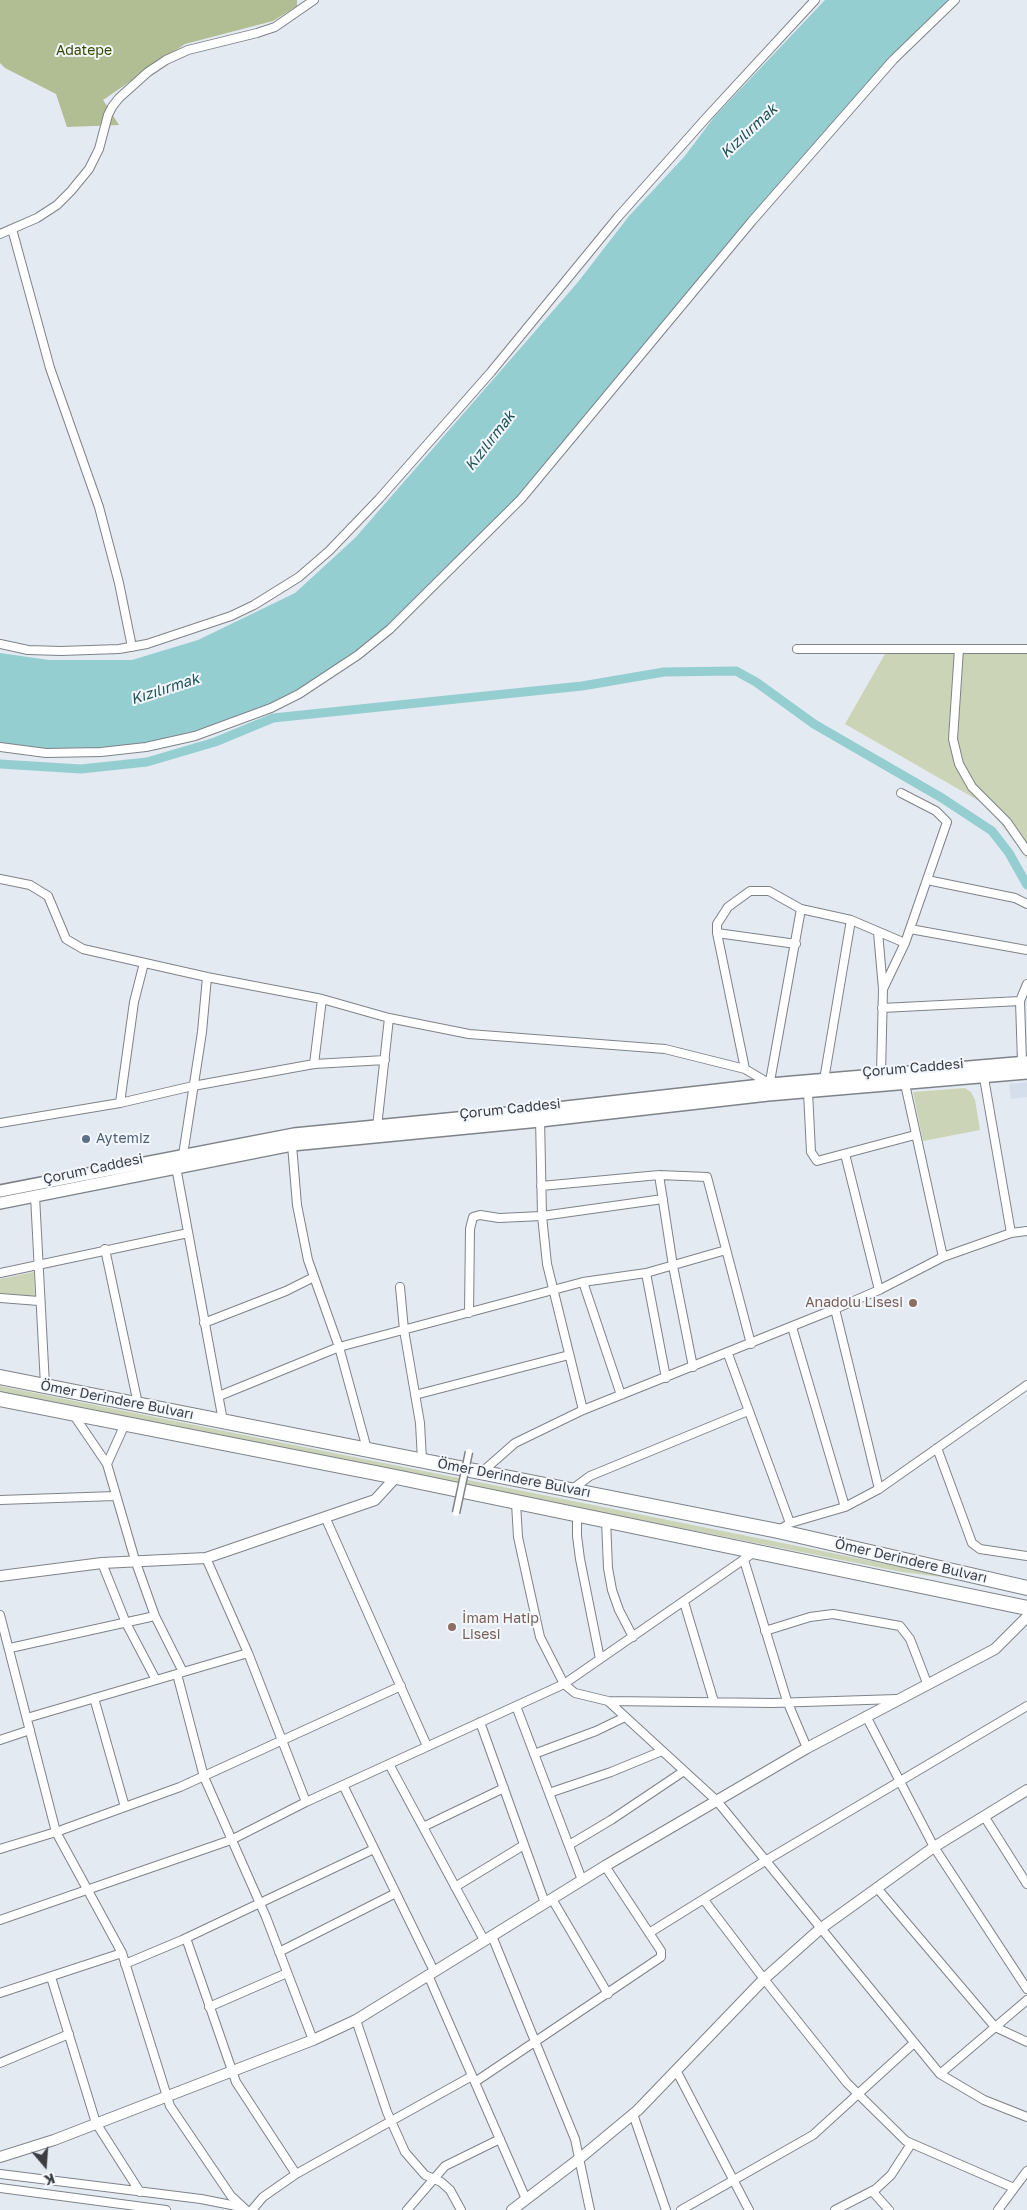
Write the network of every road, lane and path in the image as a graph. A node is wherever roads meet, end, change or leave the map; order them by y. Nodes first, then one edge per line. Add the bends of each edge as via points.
1 (314, 0) edge
2 (815, 0) edge
3 (955, 0) edge
4 (12, 229) junction
5 (0, 234) edge
6 (0, 644) edge
7 (132, 647) junction
8 (1027, 648) edge
9 (797, 649) dead end
10 (959, 649) junction
11 (0, 747) edge
12 (901, 793) dead end
13 (1027, 850) edge
14 (0, 879) edge
15 (927, 880) junction
16 (1027, 904) edge
17 (801, 910) junction
18 (851, 920) junction
19 (910, 929) junction
20 (878, 932) junction
21 (717, 933) junction
22 (905, 943) junction
23 (796, 944) junction
24 (1027, 950) edge
25 (144, 963) junction
26 (207, 977) junction
27 (1027, 984) edge
28 (883, 989) junction
29 (322, 999) junction
30 (1020, 1001) junction
31 (882, 1008) junction
32 (389, 1018) junction
33 (385, 1060) junction
34 (1025, 1062) edge
35 (314, 1064) junction
36 (745, 1069) junction
37 (1027, 1073) edge
38 (881, 1074) junction
39 (984, 1078) junction
40 (824, 1080) junction
41 (905, 1084) junction
42 (193, 1086) junction
43 (769, 1089) junction
44 (808, 1092) junction
45 (120, 1103) junction
46 (540, 1116) junction
47 (0, 1123) edge
48 (377, 1127) junction
49 (915, 1136) junction
50 (292, 1145) junction
51 (845, 1154) junction
52 (183, 1155) junction
53 (176, 1167) junction
54 (659, 1175) junction
55 (541, 1186) junction
56 (0, 1191) edge
57 (34, 1196) junction
58 (663, 1199) junction
59 (0, 1203) edge
60 (542, 1216) junction
61 (1027, 1231) edge
62 (188, 1233) junction
63 (1011, 1233) junction
64 (105, 1249) junction
65 (726, 1250) junction
66 (943, 1257) junction
67 (37, 1266) junction
68 (673, 1266) junction
69 (0, 1273) edge
70 (646, 1273) junction
71 (314, 1277) junction
72 (583, 1282) junction
73 (400, 1287) dead end
74 (553, 1290) junction
75 (879, 1290) junction
76 (0, 1298) edge
77 (39, 1302) junction
78 (835, 1309) junction
79 (469, 1313) junction
80 (204, 1323) junction
81 (792, 1327) junction
82 (404, 1330) junction
83 (751, 1344) junction
84 (339, 1348) junction
85 (728, 1354) junction
86 (569, 1355) junction
87 (693, 1367) junction
88 (0, 1377) edge
89 (666, 1378) junction
90 (45, 1385) junction
91 (1027, 1385) edge
92 (415, 1395) junction
93 (621, 1395) junction
94 (218, 1396) junction
95 (0, 1399) edge
96 (138, 1404) junction
97 (583, 1410) junction
98 (748, 1411) junction
99 (73, 1414) junction
100 (223, 1421) junction
101 (125, 1424) junction
102 (937, 1448) junction
103 (367, 1449) junction
104 (469, 1452) dead end
105 (422, 1460) junction
106 (107, 1464) junction
107 (482, 1472) junction
108 (396, 1477) junction
109 (879, 1489) junction
110 (571, 1490) junction
111 (115, 1496) junction
112 (0, 1500) edge
113 (516, 1503) junction
114 (845, 1507) junction
115 (456, 1513) dead end
116 (577, 1514) junction
117 (326, 1519) junction
118 (606, 1520) junction
119 (790, 1523) junction
120 (778, 1531) junction
121 (756, 1551) junction
122 (1027, 1556) edge
123 (206, 1558) junction
124 (135, 1560) junction
125 (744, 1560) junction
126 (102, 1563) junction
127 (0, 1576) edge
128 (1027, 1588) edge
129 (684, 1602) junction
130 (1027, 1608) edge
131 (0, 1615) edge
132 (155, 1616) junction
133 (1027, 1617) edge
134 (126, 1623) junction
135 (766, 1631) junction
136 (634, 1636) junction
137 (10, 1648) junction
138 (248, 1653) junction
139 (600, 1659) junction
140 (180, 1673) junction
141 (156, 1680) junction
142 (927, 1683) junction
143 (564, 1684) junction
144 (401, 1686) junction
145 (94, 1698) junction
146 (898, 1699) junction
147 (787, 1701) junction
148 (608, 1702) junction
149 (714, 1702) junction
150 (516, 1706) junction
151 (1027, 1706) edge
152 (866, 1716) junction
153 (625, 1717) junction
154 (27, 1718) junction
155 (480, 1722) junction
156 (30, 1730) junction
157 (0, 1740) edge
158 (282, 1741) junction
159 (427, 1746) junction
160 (807, 1748) junction
161 (662, 1751) junction
162 (534, 1754) junction
163 (389, 1764) junction
164 (684, 1771) junction
165 (204, 1777) junction
166 (901, 1782) junction
167 (343, 1785) junction
168 (504, 1788) junction
169 (1027, 1790) edge
170 (549, 1793) junction
171 (717, 1801) junction
172 (306, 1802) junction
173 (125, 1807) junction
174 (984, 1816) junction
175 (423, 1827) junction
176 (56, 1832) junction
177 (231, 1840) junction
178 (524, 1845) junction
179 (569, 1845) junction
180 (934, 1847) junction
181 (0, 1849) edge
182 (374, 1849) junction
183 (765, 1861) junction
184 (605, 1866) junction
185 (582, 1880) junction
186 (1027, 1884) edge
187 (455, 1887) junction
188 (877, 1888) junction
189 (86, 1890) junction
190 (396, 1893) junction
191 (704, 1900) junction
192 (548, 1901) junction
193 (260, 1903) junction
194 (0, 1920) edge
195 (820, 1929) junction
196 (649, 1933) junction
197 (186, 1938) junction
198 (488, 1938) junction
199 (279, 1952) junction
200 (122, 1953) junction
201 (126, 1964) junction
202 (287, 1973) junction
203 (431, 1973) junction
204 (51, 1977) junction
205 (764, 1979) junction
206 (1027, 1990) edge
207 (0, 1993) edge
208 (608, 1994) junction
209 (1027, 2000) edge
210 (209, 2007) junction
211 (356, 2020) junction
212 (995, 2027) junction
213 (69, 2034) junction
214 (313, 2040) junction
215 (914, 2042) junction
216 (1027, 2042) edge
217 (534, 2044) junction
218 (0, 2063) edge
219 (232, 2070) junction
220 (676, 2070) junction
221 (940, 2074) junction
222 (474, 2079) junction
223 (167, 2095) junction
224 (858, 2095) junction
225 (633, 2114) junction
226 (1027, 2116) edge
227 (390, 2121) junction
228 (96, 2123) junction
229 (500, 2139) junction
230 (912, 2144) junction
231 (0, 2157) edge
232 (579, 2159) junction
233 (1027, 2171) edge
234 (0, 2174) edge
235 (296, 2174) junction
236 (433, 2178) junction
237 (733, 2180) junction
238 (0, 2188) edge
239 (1014, 2188) junction
240 (872, 2191) junction
241 (140, 2192) junction
242 (526, 2199) junction
243 (885, 2208) edge
244 (144, 2209) edge
245 (244, 2209) edge
246 (1002, 2209) edge
247 (166, 2210) edge
248 (252, 2210) edge
249 (407, 2210) edge
250 (461, 2210) edge
251 (512, 2210) edge
252 (590, 2210) edge
253 (666, 2210) edge
254 (681, 2210) edge
255 (749, 2210) edge
256 (836, 2210) edge

1 - 4 street via 275,27 188,50 148,72 112,107 99,149 89,169 71,191 37,218
2 - 7 street via 618,217 491,372 329,552 298,577 254,605 197,629
3 - 11 street via 893,60 752,221 521,499 390,629 358,655 300,694 195,736 146,747 101,752 46,752
4 - 5 street
4 - 7 street via 50,368 99,507
6 - 7 street via 28,650 61,651
8 - 10 street
9 - 10 street
10 - 13 street via 953,739 959,764 972,786 1007,822
12 - 15 street via 936,811 947,822
14 - 25 street via 30,885 48,896 66,939 83,950
15 - 16 street via 1015,898
15 - 19 street
17 - 18 street
17 - 21 street via 769,891 750,890 728,907 717,924
17 - 23 street
18 - 20 street
18 - 40 street
19 - 22 street
19 - 24 street
20 - 22 street
20 - 28 street
21 - 23 street
21 - 36 street
22 - 28 street
23 - 43 street
25 - 26 street
25 - 45 street via 134,1002
26 - 29 street
26 - 42 street
27 - 30 street
28 - 31 street
29 - 32 street
29 - 35 street
30 - 31 street
30 - 34 street
31 - 38 street
32 - 33 street
32 - 36 street via 469,1034 665,1049
33 - 35 street
33 - 48 street
34 - 38 main road, Çorum Caddesi
35 - 42 street
36 - 43 street
37 - 39 main road, Çorum Caddesi
38 - 40 main road, Çorum Caddesi
39 - 41 main road, Çorum Caddesi
39 - 63 street
40 - 43 main road, Çorum Caddesi
41 - 44 main road, Çorum Caddesi
41 - 49 street
42 - 45 street
42 - 52 street
43 - 44 main road, Çorum Caddesi
43 - 46 main road, Çorum Caddesi
44 - 51 street via 813,1157 820,1161
45 - 47 street
46 - 48 main road, Çorum Caddesi
46 - 50 main road, Çorum Caddesi
46 - 55 street
48 - 52 main road, Çorum Caddesi via 294,1134
49 - 51 street
49 - 66 street
50 - 53 main road, Çorum Caddesi
50 - 71 street via 297,1206
51 - 75 street
52 - 56 main road, Çorum Caddesi
53 - 57 main road, Çorum Caddesi
53 - 62 street
54 - 55 street
54 - 58 street
54 - 65 street via 707,1177
55 - 60 street
57 - 59 main road, Çorum Caddesi
57 - 67 street
58 - 60 street
58 - 68 street
60 - 74 street
60 - 79 street via 500,1218 480,1215 471,1220
61 - 63 street
62 - 64 street
62 - 80 street
63 - 66 street
64 - 67 street
64 - 96 street
65 - 68 street
65 - 83 street
66 - 75 street
67 - 69 street
67 - 77 street
68 - 70 street
68 - 87 street
70 - 72 street
70 - 89 street
71 - 80 street
71 - 84 street
72 - 74 street
72 - 93 street
73 - 82 street
74 - 79 street
74 - 86 street
75 - 78 street
76 - 77 street
77 - 90 street
78 - 81 street
78 - 109 street
79 - 82 street
80 - 94 street
81 - 83 street
81 - 114 street
82 - 84 street
82 - 92 street
83 - 85 street
84 - 94 street
84 - 103 street
85 - 87 street
85 - 98 street
86 - 92 street
86 - 97 street
87 - 89 street
88 - 90 highway, Ömer Derindere Bulvarı
89 - 93 street
90 - 96 highway, Ömer Derindere Bulvarı
91 - 102 street
92 - 105 street
93 - 97 street
94 - 100 street
95 - 99 highway, Ömer Derindere Bulvarı
96 - 100 highway, Ömer Derindere Bulvarı
97 - 107 street via 515,1443
98 - 110 street via 590,1476
98 - 119 street
99 - 101 highway, Ömer Derindere Bulvarı
99 - 106 street
100 - 103 highway, Ömer Derindere Bulvarı
101 - 106 street
101 - 108 highway, Ömer Derindere Bulvarı
102 - 109 street
102 - 122 street via 972,1543 980,1549
103 - 105 highway, Ömer Derindere Bulvarı
104 - 115 street, bridge
105 - 107 highway, Ömer Derindere Bulvarı
106 - 111 street
107 - 110 highway, Ömer Derindere Bulvarı
108 - 113 highway, Ömer Derindere Bulvarı
108 - 117 street via 375,1500
109 - 114 street
110 - 120 highway, Ömer Derindere Bulvarı
111 - 112 street
111 - 124 street
113 - 116 highway, Ömer Derindere Bulvarı
113 - 143 street via 518,1537 540,1638
114 - 119 street
116 - 118 highway, Ömer Derindere Bulvarı
116 - 139 street via 580,1559
117 - 123 street
117 - 144 street
118 - 121 highway, Ömer Derindere Bulvarı
118 - 136 street via 610,1579 619,1610
119 - 120 street
120 - 128 highway, Ömer Derindere Bulvarı
121 - 125 street
121 - 130 highway, Ömer Derindere Bulvarı
123 - 124 street
123 - 138 street
124 - 126 street
124 - 132 street
125 - 129 street
125 - 135 street
126 - 127 street
126 - 134 street
129 - 136 street
129 - 149 street
131 - 137 street
132 - 134 street
132 - 140 street
133 - 142 street via 995,1649
134 - 137 street
134 - 141 street
135 - 142 street via 810,1617 833,1614 900,1626 910,1639
135 - 147 street
136 - 139 street
137 - 154 street
138 - 140 street
138 - 158 street
139 - 143 street
140 - 141 street
140 - 165 street
141 - 145 street
142 - 146 street
143 - 148 street via 575,1693
143 - 150 street
144 - 158 street
144 - 159 street
145 - 154 street
145 - 173 street
146 - 147 street
146 - 152 street
147 - 149 street
147 - 160 street
148 - 149 street
148 - 153 street
150 - 155 street
150 - 162 street
151 - 166 street
152 - 160 street
152 - 166 street
153 - 161 street
153 - 162 street
154 - 156 street
155 - 159 street
155 - 168 street
156 - 157 street
156 - 176 street
158 - 165 street
158 - 172 street
159 - 163 street
160 - 171 street
161 - 164 street
161 - 170 street
162 - 170 street
163 - 167 street
163 - 175 street
164 - 171 street
164 - 179 street
165 - 173 street
165 - 177 street
166 - 180 street
166 - 183 street
167 - 172 street
167 - 182 street
168 - 175 street
168 - 178 street
169 - 174 street
170 - 179 street
171 - 183 street
171 - 184 street
172 - 177 street
173 - 176 street
174 - 180 street
174 - 186 street
175 - 187 street
176 - 181 street
176 - 189 street
177 - 189 street
177 - 193 street
178 - 187 street
178 - 192 street
179 - 185 street
180 - 188 street
180 - 206 street
182 - 190 street
182 - 193 street
183 - 191 street
183 - 195 street
184 - 185 street
184 - 196 street
185 - 192 street
187 - 198 street
188 - 195 street
188 - 212 street
189 - 194 street
189 - 200 street
190 - 199 street
190 - 203 street
191 - 196 street
191 - 205 street
192 - 198 street
192 - 208 street
193 - 197 street
193 - 199 street
195 - 205 street
195 - 215 street
196 - 208 street via 661,1951 661,1957
197 - 201 street
197 - 210 street
198 - 203 street
198 - 217 street
199 - 202 street
200 - 201 street
200 - 204 street
201 - 223 street
202 - 210 street
202 - 214 street
203 - 211 street
203 - 222 street
204 - 207 street
204 - 213 street
205 - 220 street
205 - 224 street
208 - 217 street
209 - 212 street
210 - 219 street
211 - 214 street
211 - 227 street
212 - 216 street
212 - 221 street
213 - 218 street
213 - 228 street
214 - 219 street
215 - 221 street
215 - 224 street
217 - 222 street
217 - 232 street via 575,2139
219 - 223 street
219 - 235 street via 246,2098
220 - 225 street
220 - 237 street
221 - 226 street via 984,2100
222 - 227 street
222 - 229 street
223 - 228 street
223 - 245 street via 179,2122 230,2196
224 - 230 street
224 - 237 street via 813,2135
225 - 232 street
225 - 253 street
227 - 235 street
227 - 236 street via 405,2152 425,2175
228 - 231 street
228 - 241 street
229 - 236 street via 446,2166
229 - 242 street
230 - 239 street
230 - 240 street via 891,2175
232 - 242 street
232 - 252 street
233 - 239 street
234 - 241 street
235 - 248 street via 263,2197
236 - 249 street
236 - 250 street via 450,2190
237 - 254 street
237 - 255 street
238 - 244 street
239 - 246 street
240 - 243 street
240 - 256 street
241 - 245 street via 231,2203
242 - 251 street
244 - 247 street

